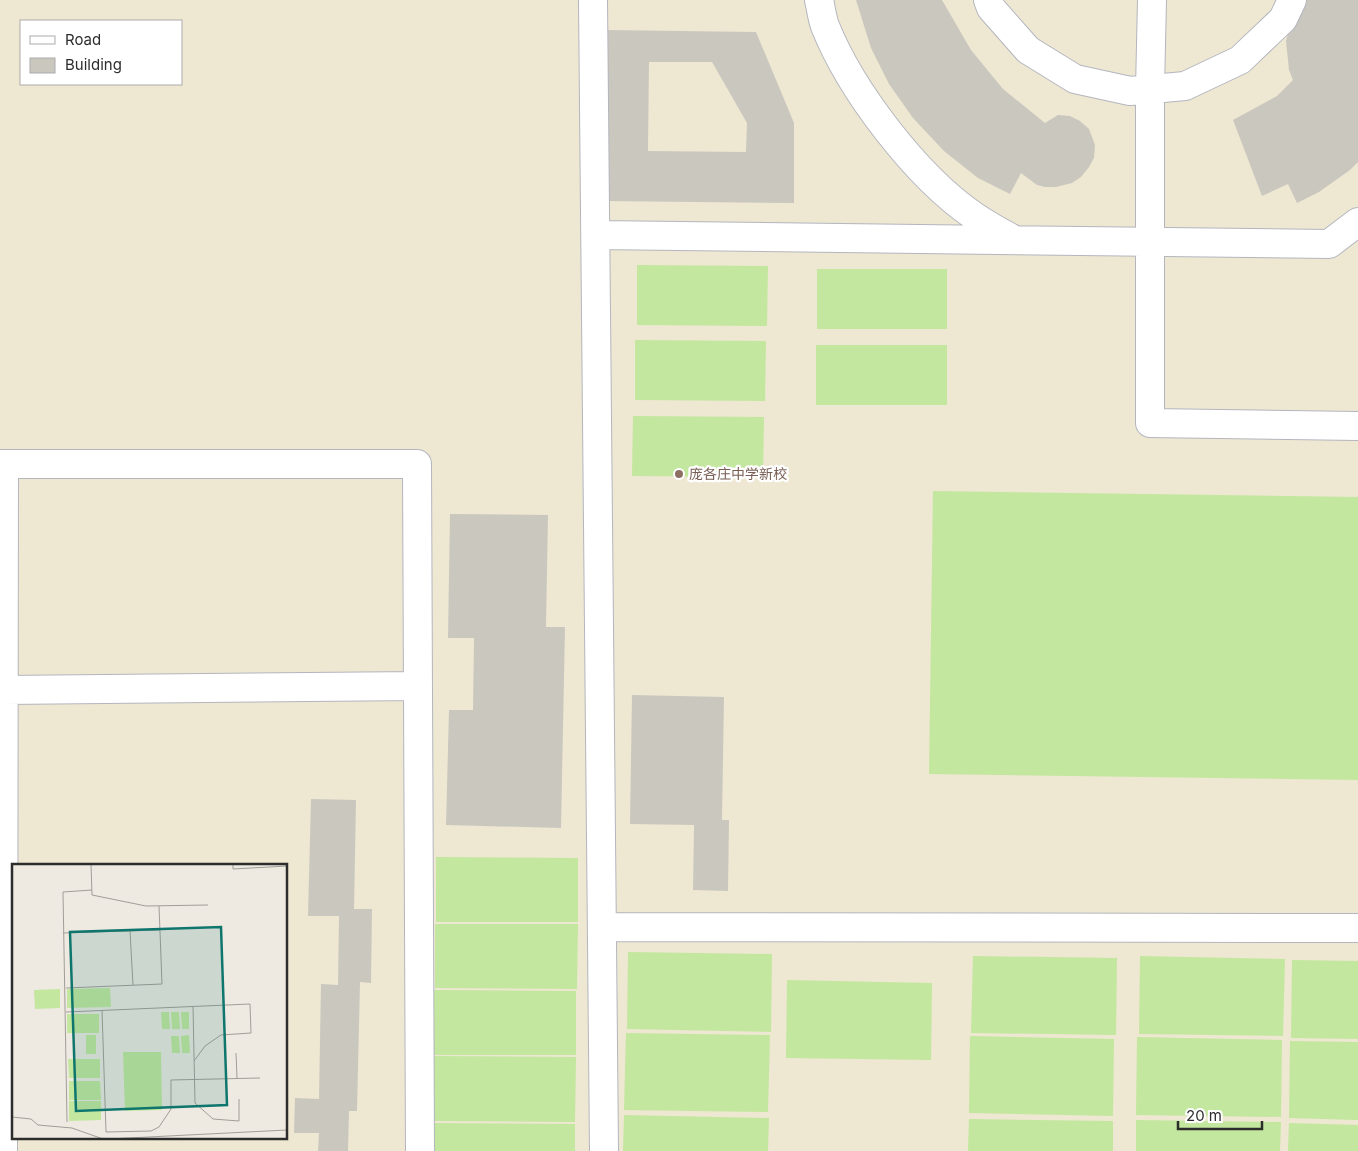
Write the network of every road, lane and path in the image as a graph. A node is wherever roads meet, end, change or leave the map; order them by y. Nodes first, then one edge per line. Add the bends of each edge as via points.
1 (593, 0) edge
2 (819, 0) edge
3 (988, 0) edge
4 (1152, 0) edge
5 (1292, 0) edge
6 (1150, 89) junction
7 (1358, 222) edge
8 (596, 235) junction
9 (1014, 240) junction
10 (1150, 242) junction
11 (1358, 426) edge
12 (2, 464) edge
13 (418, 686) junction
14 (4, 690) junction
15 (602, 927) junction
16 (1358, 928) edge
17 (3, 1151) edge
18 (420, 1151) edge
19 (604, 1151) edge

1 - 8 street
2 - 9 street via 824,25 845,66 904,151 937,186 973,216
3 - 6 street via 1028,50 1076,79 1130,91
4 - 6 street
5 - 6 street via 1283,19 1240,60 1185,86
6 - 10 street
7 - 10 street via 1329,244
8 - 9 street
8 - 15 street
9 - 10 street
10 - 11 street via 1150,423
12 - 13 street via 417,464
12 - 14 street
13 - 14 street
13 - 18 street
14 - 17 street
15 - 16 street
15 - 19 street

